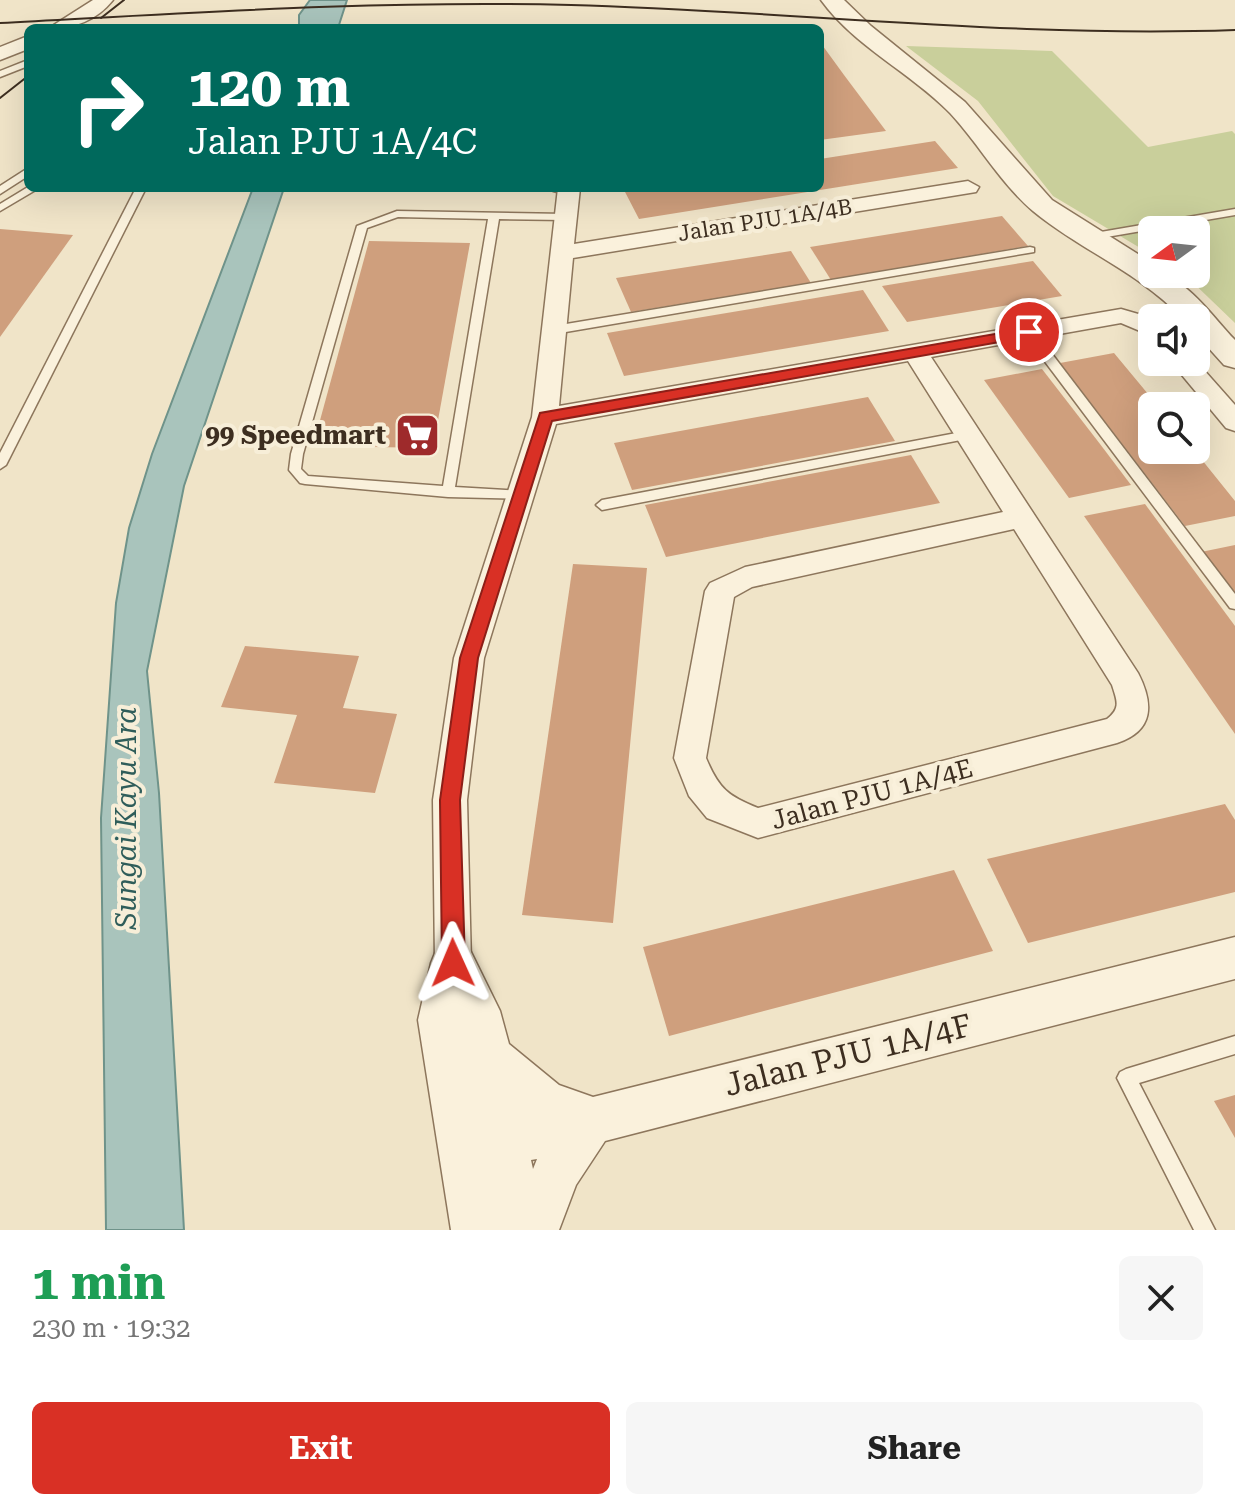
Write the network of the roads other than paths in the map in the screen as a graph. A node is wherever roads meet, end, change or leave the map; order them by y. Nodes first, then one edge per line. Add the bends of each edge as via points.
1 (104, 0) edge
2 (837, 3) edge
3 (66, 24) edge
4 (24, 50) edge
5 (24, 52) edge
6 (0, 54) edge
7 (0, 74) edge
8 (24, 174) edge
9 (968, 187) dead end
10 (0, 191) edge
11 (27, 192) edge
12 (139, 192) edge
13 (569, 192) edge
14 (0, 208) edge
15 (1235, 212) edge
16 (494, 216) junction
17 (566, 217) junction
18 (1089, 237) junction
19 (1030, 250) dead end
20 (562, 253) junction
21 (1138, 320) edge
22 (554, 330) junction
23 (1029, 332) junction
24 (915, 352) junction
25 (1235, 358) edge
26 (1195, 376) edge
27 (545, 417) junction
28 (1235, 422) edge
29 (967, 435) junction
30 (0, 465) edge
31 (448, 492) junction
32 (522, 496) junction
33 (602, 505) dead end
34 (1020, 518) junction
35 (1235, 604) edge
36 (1235, 958) edge
37 (453, 963) junction
38 (1235, 1045) edge
39 (489, 1058) junction
40 (591, 1120) junction
41 (483, 1149) junction
42 (476, 1230) edge
43 (519, 1230) edge
44 (534, 1230) edge
45 (1205, 1230) edge

1 - 3 street
2 - 18 street via 975,124 1043,206
4 - 6 street
5 - 7 lane
8 - 10 lane
9 - 20 street, Jalan PJU 1A/4B
11 - 14 lane
12 - 30 lane
13 - 17 street
15 - 18 lane
16 - 17 lane
16 - 31 lane
16 - 31 lane via 397,214 362,226 297,454 295,470 305,480
17 - 20 street
18 - 25 street via 1177,296
19 - 22 lane
20 - 22 street
21 - 23 street via 1121,316
22 - 27 street
23 - 24 street
23 - 35 lane
24 - 27 street
24 - 29 street, Jalan PJU 1A/4E
26 - 28 street
27 - 32 street
29 - 33 lane
29 - 34 street, Jalan PJU 1A/4E
31 - 32 lane
32 - 37 street via 469,658 450,800
34 - 34 street, Jalan PJU 1A/4E via 745,578 720,591 690,758 701,786 719,808 758,823 1117,730 1131,718 1134,703 1127,682
36 - 40 street, Jalan PJU 1A/4F
37 - 39 street via 477,1011
37 - 41 street via 441,1020
38 - 45 lane via 1126,1078
39 - 40 street via 545,1104
39 - 41 street
40 - 41 street, Jalan PJU 1A/4F
40 - 44 street via 557,1170
41 - 42 street
41 - 43 street

